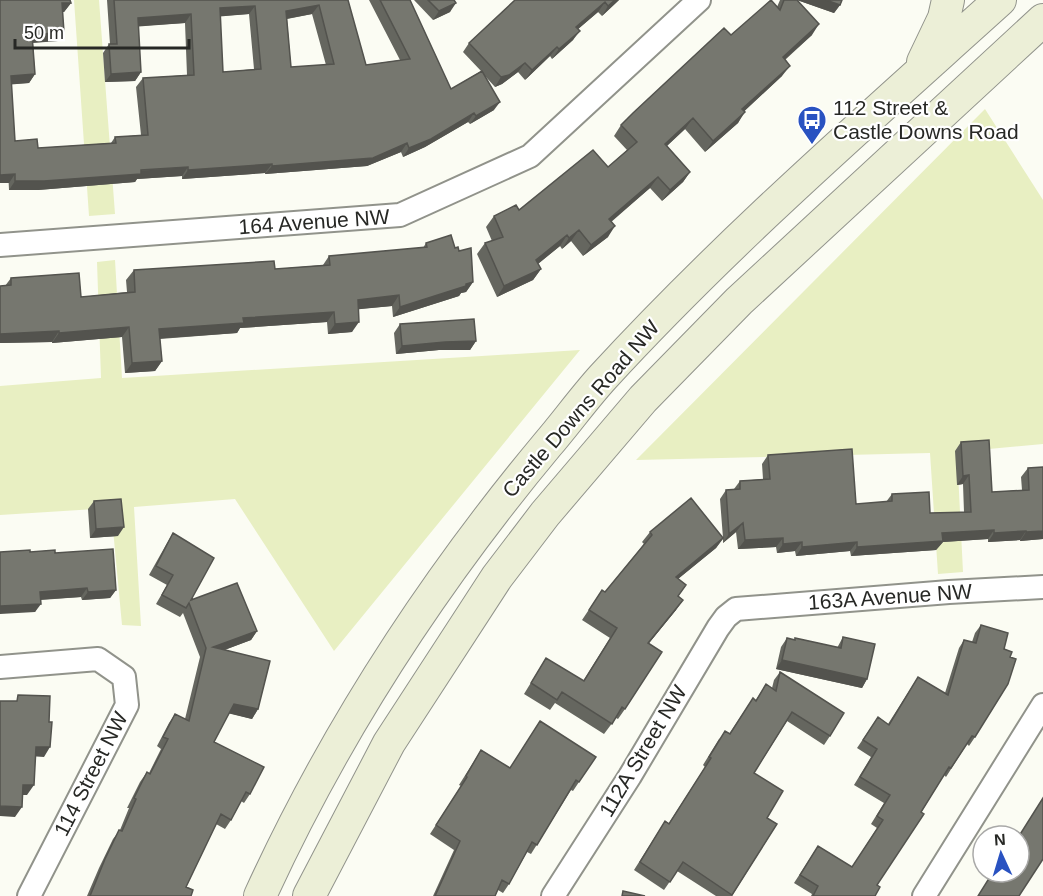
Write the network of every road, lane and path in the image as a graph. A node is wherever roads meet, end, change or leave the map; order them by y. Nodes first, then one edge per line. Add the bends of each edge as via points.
1 (699, 0) edge
2 (948, 0) edge
3 (1000, 0) edge
4 (1043, 20) edge
5 (918, 74) junction
6 (0, 245) edge
7 (1043, 587) edge
8 (736, 609) joint
9 (0, 667) edge
10 (1043, 705) edge
11 (29, 896) edge
12 (260, 896) edge
13 (309, 896) edge
14 (553, 896) edge
15 (924, 896) edge

1 - 6 street, 164 Avenue NW via 530,156 400,215
2 - 5 main road via 944,18
3 - 5 main road, Castle Downs Road NW
4 - 13 main road, Castle Downs Road NW via 739,301 643,399 546,514 497,577 389,743
5 - 12 main road, Castle Downs Road NW via 715,261 602,378 510,490 405,634 350,723
7 - 8 street, 163A Avenue NW
8 - 14 street, 112A Street NW via 718,628
9 - 11 street, 114 Street NW via 98,659 124,677 127,705
10 - 15 street

